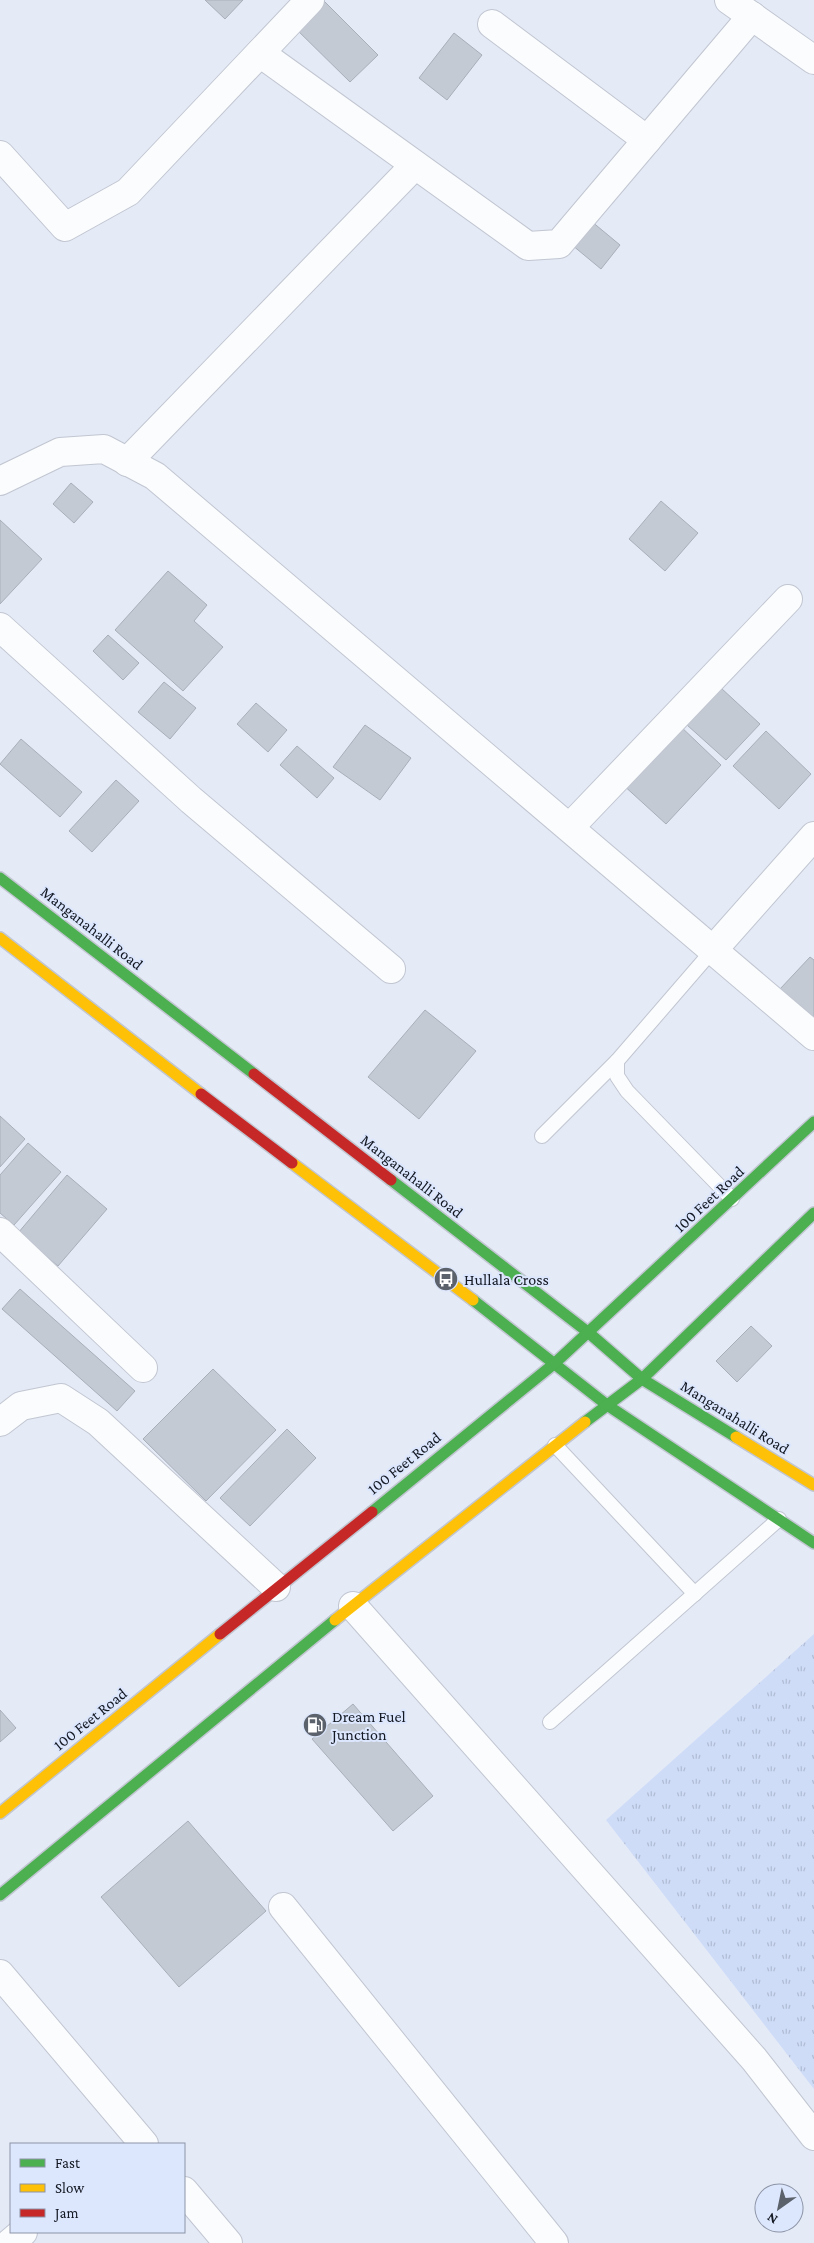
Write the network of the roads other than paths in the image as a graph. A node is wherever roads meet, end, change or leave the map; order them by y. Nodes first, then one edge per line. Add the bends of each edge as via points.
1 (310, 0) edge
2 (729, 0) edge
3 (752, 16) junction
4 (492, 24) dead end
5 (260, 53) junction
6 (814, 60) edge
7 (647, 140) junction
8 (0, 155) edge
9 (415, 165) junction
10 (127, 462) junction
11 (0, 481) edge
12 (788, 599) dead end
13 (0, 626) edge
14 (570, 827) junction
15 (814, 836) edge
16 (0, 878) edge
17 (0, 938) edge
18 (712, 951) junction
19 (391, 969) dead end
20 (814, 1036) edge
21 (617, 1061) junction
22 (814, 1122) edge
23 (542, 1136) dead end
24 (732, 1199) junction
25 (814, 1214) edge
26 (0, 1232) edge
27 (589, 1333) junction
28 (555, 1363) junction
29 (144, 1368) dead end
30 (642, 1379) junction
31 (607, 1405) junction
32 (0, 1422) edge
33 (555, 1445) junction
34 (814, 1485) edge
35 (779, 1519) junction
36 (814, 1543) edge
37 (276, 1588) junction
38 (695, 1594) junction
39 (353, 1606) junction
40 (550, 1722) dead end
41 (0, 1813) edge
42 (0, 1895) edge
43 (283, 1907) dead end
44 (0, 1974) edge
45 (814, 2136) edge
46 (134, 2141) edge
47 (185, 2192) edge
48 (22, 2233) edge
49 (542, 2239) edge
50 (10, 2243) edge
51 (228, 2243) edge

1 - 5 street
2 - 3 street
3 - 6 street
3 - 7 street
4 - 7 street
5 - 8 street via 128,192 66,227
5 - 9 street
7 - 9 street via 559,244 528,246
9 - 10 street
10 - 11 street via 104,449 60,452
10 - 14 street via 155,476
12 - 14 street
13 - 19 street via 190,800
14 - 18 street
15 - 18 street
16 - 27 main road, Manganahalli Road
17 - 28 main road
18 - 20 street
18 - 21 lane
21 - 23 lane
21 - 24 lane via 617,1076 628,1091
22 - 24 main road, 100 Feet Road
24 - 27 main road, 100 Feet Road
25 - 30 main road
26 - 29 street
27 - 28 main road, 100 Feet Road
27 - 30 main road, Manganahalli Road
28 - 31 main road
28 - 37 main road, 100 Feet Road
30 - 31 main road
30 - 34 main road, Manganahalli Road
31 - 33 main road
31 - 35 main road
32 - 37 street via 21,1406 60,1398 98,1422
33 - 38 lane
33 - 39 main road
35 - 36 main road
35 - 38 lane
37 - 41 main road, 100 Feet Road
38 - 40 lane
39 - 42 main road
39 - 45 street via 754,2059
43 - 49 street
44 - 46 street
47 - 51 street
48 - 50 street

